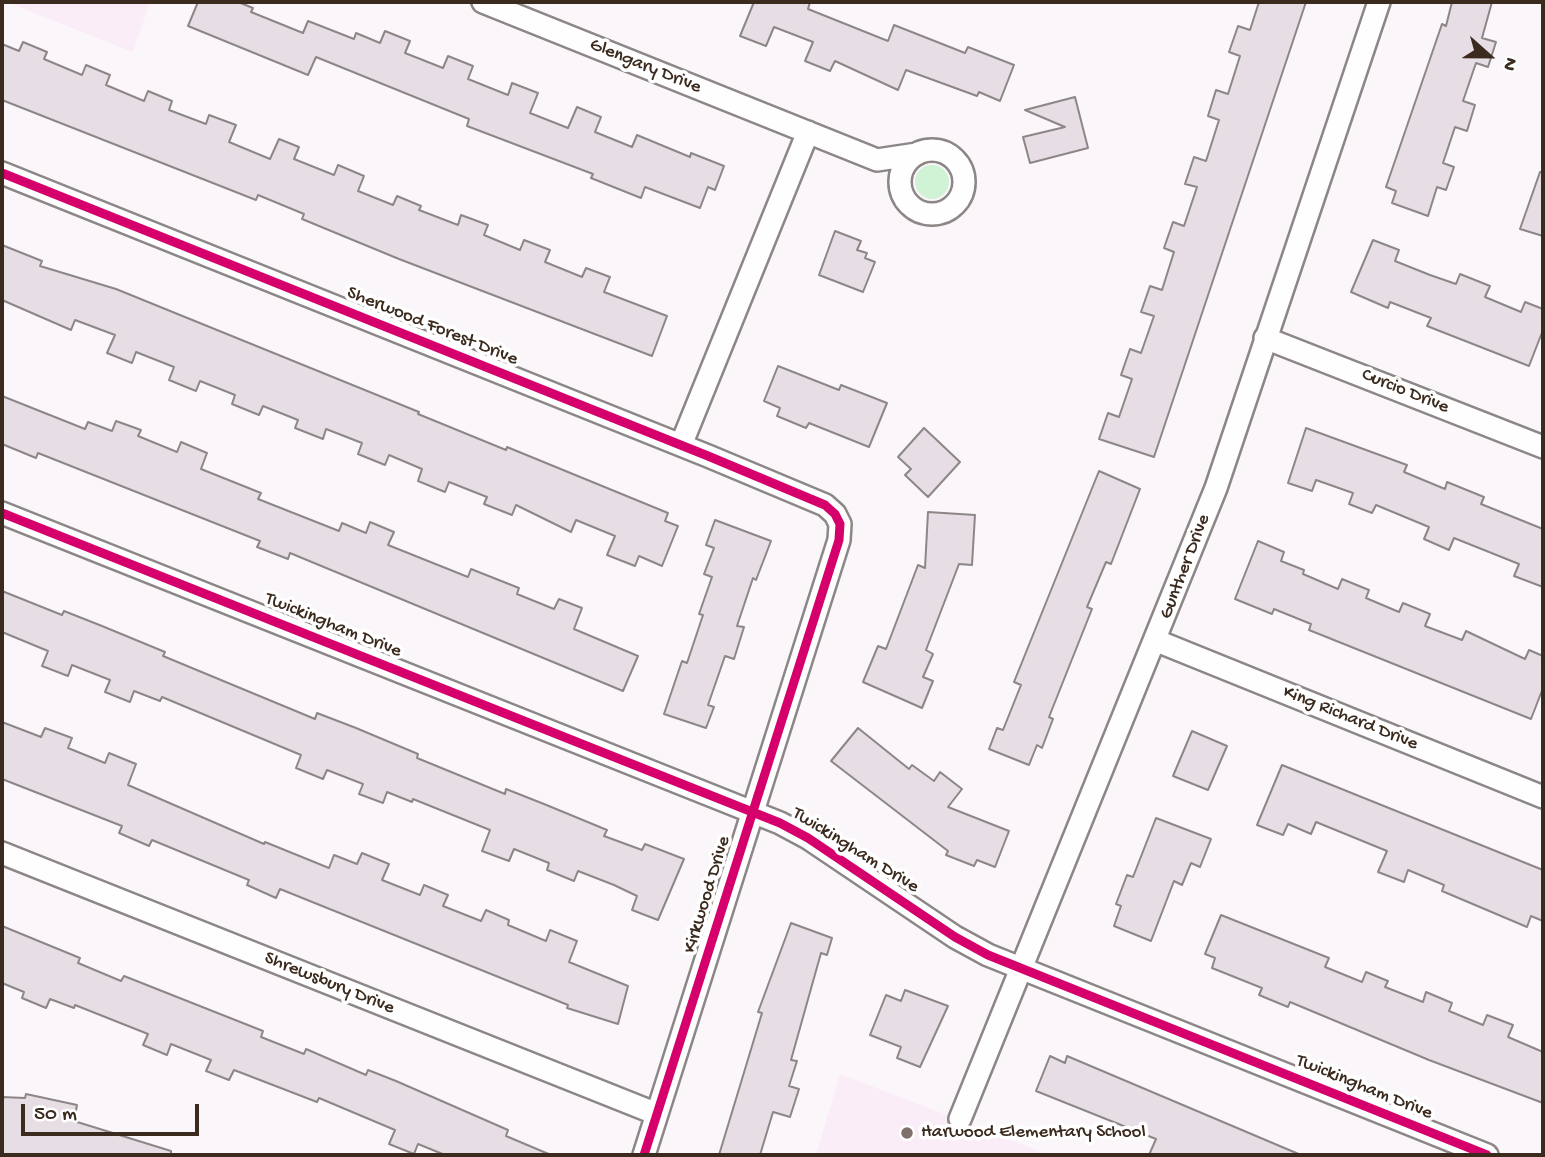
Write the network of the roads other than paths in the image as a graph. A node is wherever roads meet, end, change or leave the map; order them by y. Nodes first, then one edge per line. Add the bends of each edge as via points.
1 (483, 2) edge
2 (1379, 2) edge
3 (808, 132) junction
4 (917, 154) junction
5 (877, 160) junction
6 (2, 173) edge
7 (901, 191) junction
8 (1265, 338) junction
9 (681, 445) junction
10 (1543, 447) edge
11 (2, 513) edge
12 (840, 524) joint
13 (1157, 641) junction
14 (1543, 797) edge
15 (752, 813) junction
16 (2, 853) edge
17 (1022, 970) junction
18 (657, 1114) junction
19 (960, 1119) dead end
20 (644, 1155) edge
21 (1488, 1155) edge

1 - 3 street, Glengary Drive
2 - 8 street, Gunther Drive
3 - 5 street, Glengary Drive
3 - 9 street
4 - 5 street
4 - 7 street via 902,170
4 - 7 street via 935,150 953,158 964,177 960,199 933,214 912,208
5 - 7 street
6 - 9 street, Sherwood Forest Drive
8 - 10 street, Curcio Drive
8 - 13 street, Gunther Drive via 1216,488
9 - 12 street, Sherwood Forest Drive via 825,505
11 - 15 street, Twickingham Drive
12 - 15 street, Kirkwood Drive via 839,540
13 - 14 street, King Richard Drive
13 - 17 street, Gunther Drive
15 - 17 street, Twickingham Drive via 808,838 956,937
15 - 18 street, Kirkwood Drive
16 - 18 street, Shrewsbury Drive
17 - 19 street, Gunther Drive
17 - 21 street, Twickingham Drive
18 - 20 street, Kirkwood Drive

